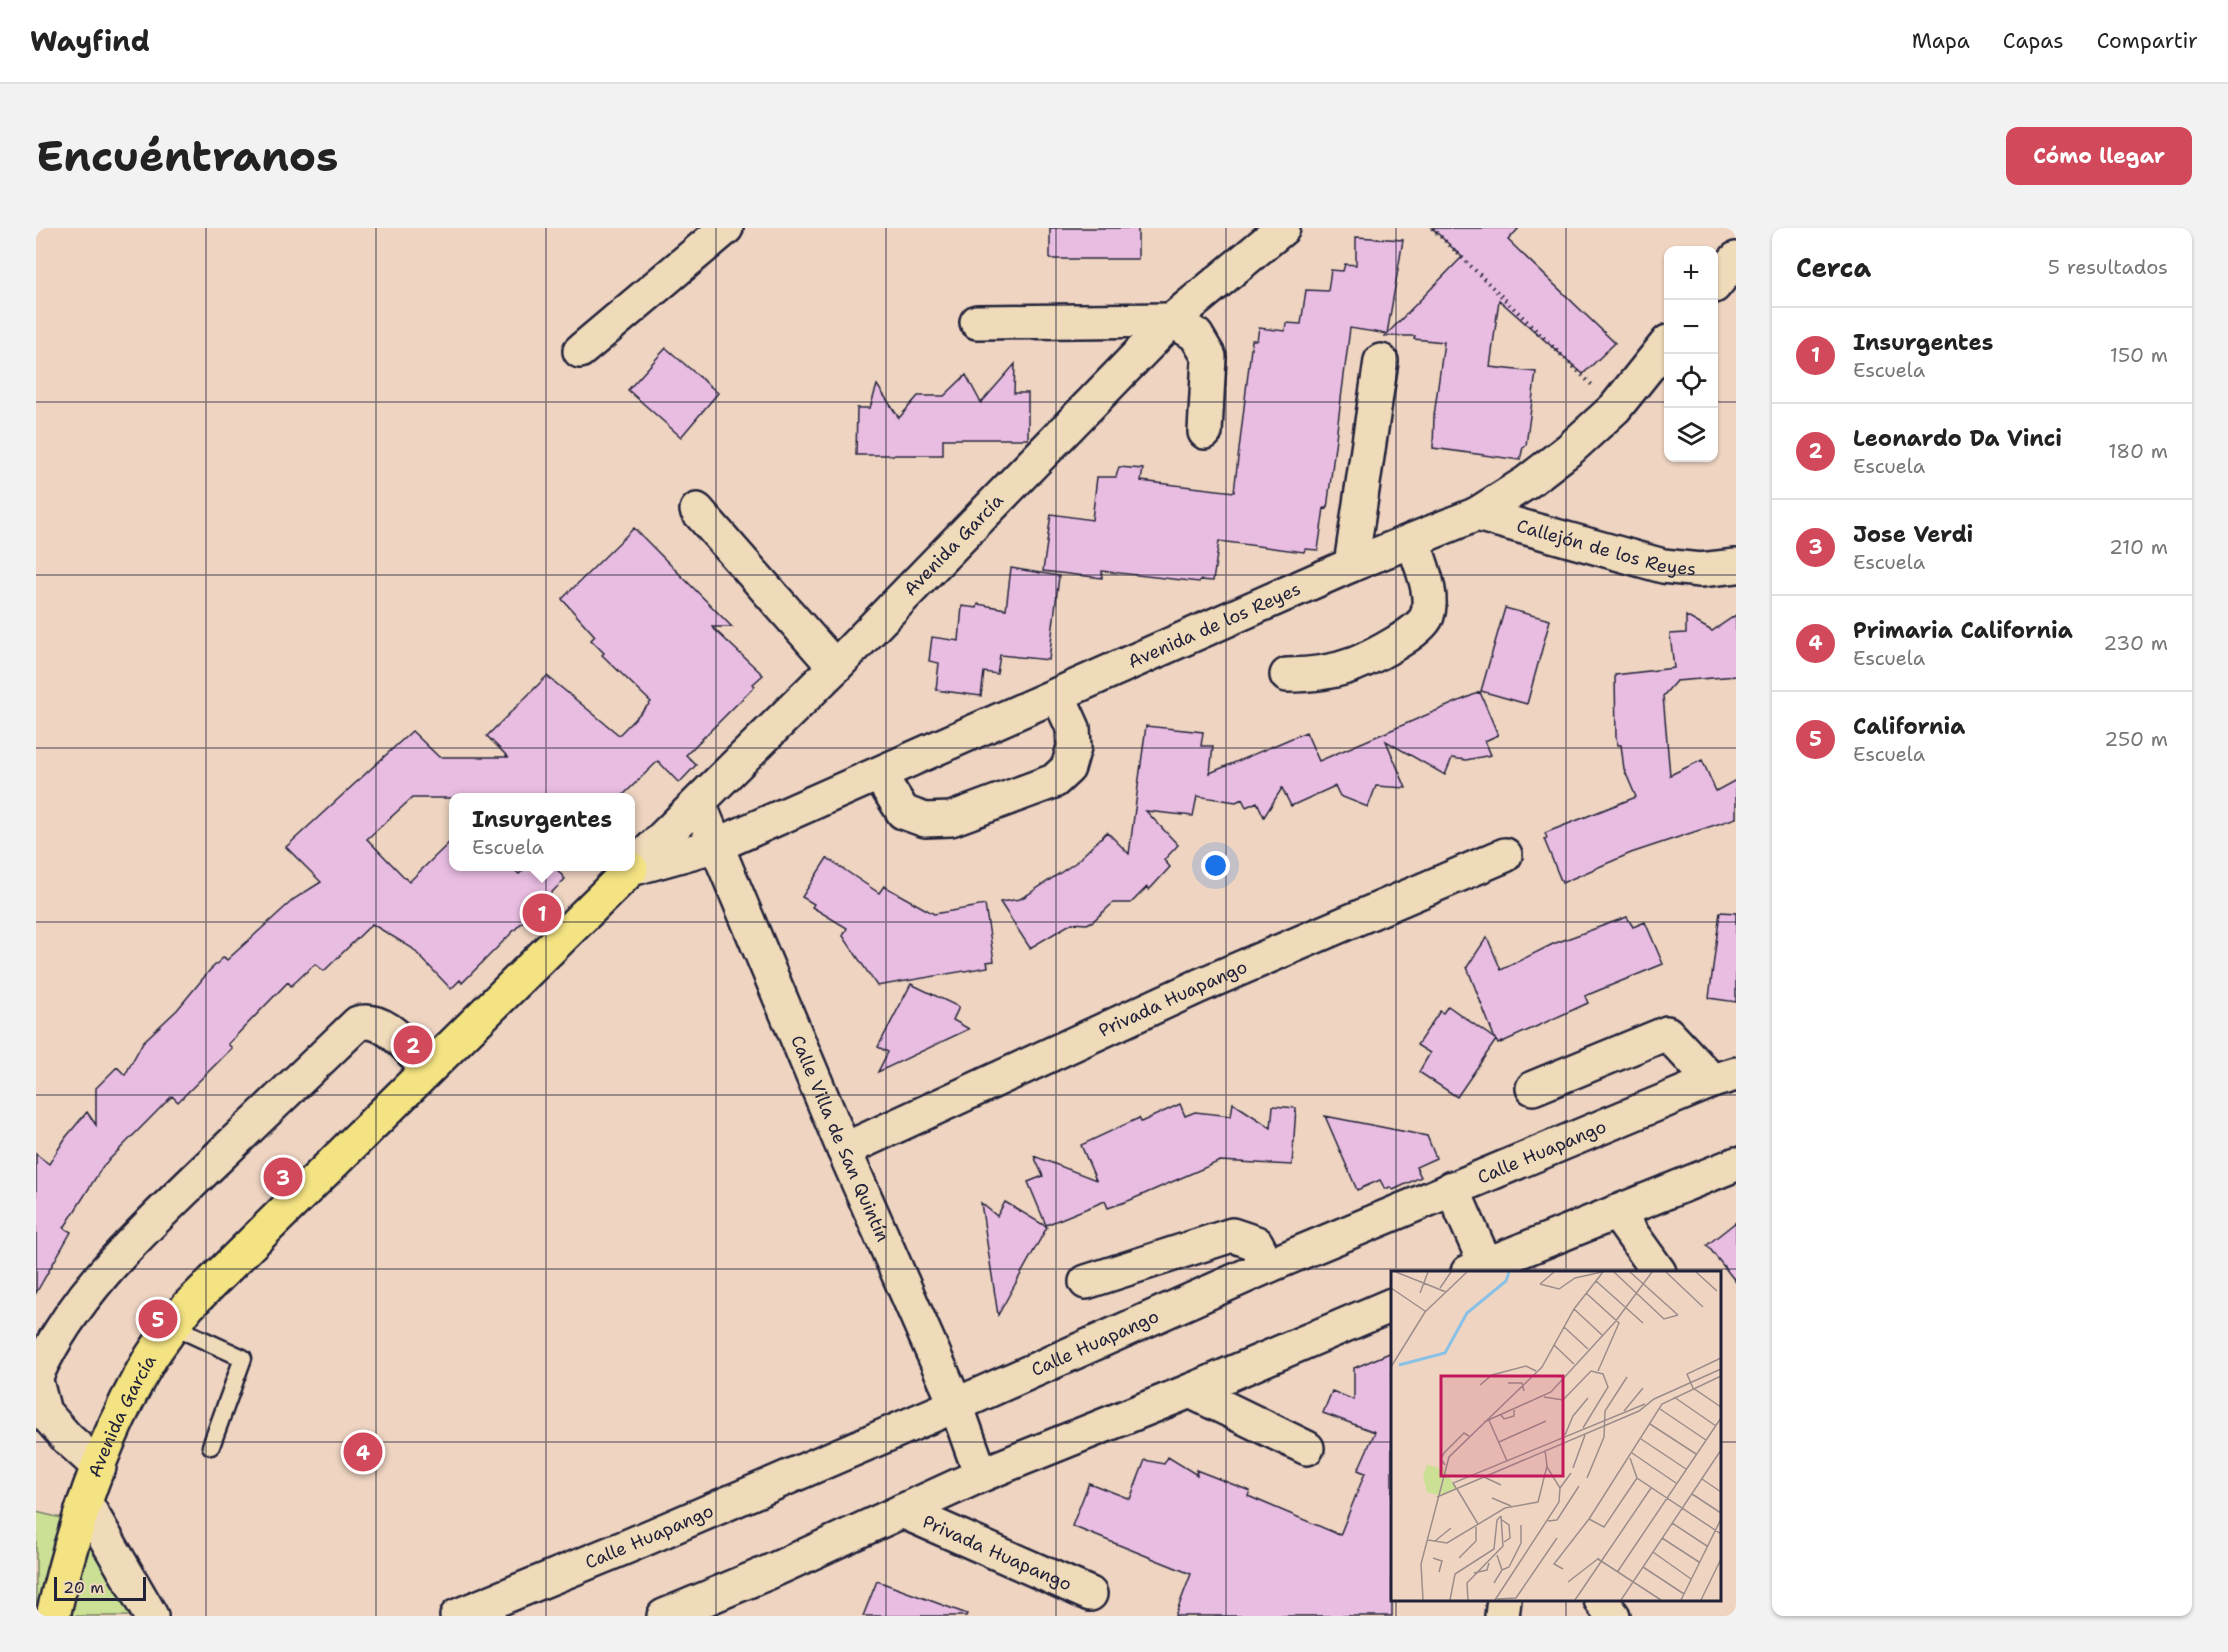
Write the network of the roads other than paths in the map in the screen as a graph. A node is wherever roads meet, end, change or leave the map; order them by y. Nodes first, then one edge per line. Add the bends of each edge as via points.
1 (726, 228) edge
2 (1282, 228) edge
3 (1736, 259) edge
4 (1718, 280) edge
5 (1172, 320) junction
6 (977, 322) dead end
7 (1664, 347) edge
8 (580, 351) dead end
9 (1381, 361) dead end
10 (1205, 432) dead end
11 (697, 510) dead end
12 (1477, 514) junction
13 (1413, 540) junction
14 (1351, 565) junction
15 (1736, 566) edge
16 (835, 667) junction
17 (1287, 675) dead end
18 (1058, 695) junction
19 (879, 774) junction
20 (699, 804) junction
21 (717, 845) junction
22 (1505, 855) dead end
23 (635, 865) edge
24 (635, 868) edge
25 (629, 871) edge
26 (427, 1067) junction
27 (1724, 1078) edge
28 (1533, 1088) dead end
29 (844, 1150) junction
30 (1736, 1164) edge
31 (1452, 1188) junction
32 (1616, 1212) junction
33 (1268, 1266) junction
34 (1481, 1270) edge
35 (1658, 1271) edge
36 (1086, 1282) dead end
37 (1391, 1305) edge
38 (174, 1326) junction
39 (36, 1376) edge
40 (36, 1381) edge
41 (1190, 1391) junction
42 (956, 1405) junction
43 (211, 1446) dead end
44 (1307, 1448) dead end
45 (99, 1467) junction
46 (981, 1475) junction
47 (85, 1502) junction
48 (902, 1511) junction
49 (1090, 1594) dead end
50 (1504, 1601) edge
51 (1602, 1601) edge
52 (53, 1616) edge
53 (151, 1616) edge
54 (457, 1616) edge
55 (664, 1616) edge
56 (1502, 1616) edge
57 (1613, 1616) edge

1 - 8 street
2 - 5 street, Avenida García
3 - 4 street
5 - 6 street
5 - 10 street via 1196,335 1209,357
5 - 16 street, Avenida García
7 - 12 street, Avenida de los Reyes via 1615,408 1561,456
9 - 14 street
11 - 16 street
12 - 13 street, Avenida de los Reyes
12 - 15 street, Callejón de los Reyes via 1663,566 1700,570
13 - 14 street, Avenida de los Reyes
13 - 17 street via 1429,592 1426,617 1412,633 1355,664 1312,675
14 - 18 street, Avenida de los Reyes
16 - 20 street, Avenida García
18 - 19 street, Avenida de los Reyes
18 - 19 street via 1073,728 1074,747 1068,768 1054,781 951,819 925,820 903,812
19 - 21 street, Avenida de los Reyes
20 - 21 street, Calle Villa de San Quintín
20 - 23 street, Avenida García
21 - 24 street, Avenida García
21 - 29 street, Calle Villa de San Quintín
22 - 29 street, Privada Huapango via 1198,986
25 - 26 main road, Avenida García
26 - 38 main road, Avenida García via 196,1298
26 - 39 street via 380,1023 358,1023 139,1234 84,1294 51,1343
27 - 28 street via 1667,1033
27 - 31 street, Calle Huapango
29 - 42 street, Calle Villa de San Quintín
30 - 32 street
31 - 33 street, Calle Huapango
31 - 34 street
32 - 34 street
32 - 35 street
33 - 36 street via 1256,1243 1232,1235
33 - 42 street, Calle Huapango
37 - 41 street
38 - 43 lane via 243,1358
38 - 45 main road, Avenida García via 149,1360 121,1412
40 - 45 street via 44,1412
41 - 44 street
41 - 46 street
42 - 46 street, Calle Villa de San Quintín
42 - 54 street, Calle Huapango
45 - 47 main road, Avenida García
46 - 48 street
47 - 52 main road, Avenida García
47 - 53 street
48 - 49 street, Privada Huapango
48 - 55 street
50 - 56 street
51 - 57 street

